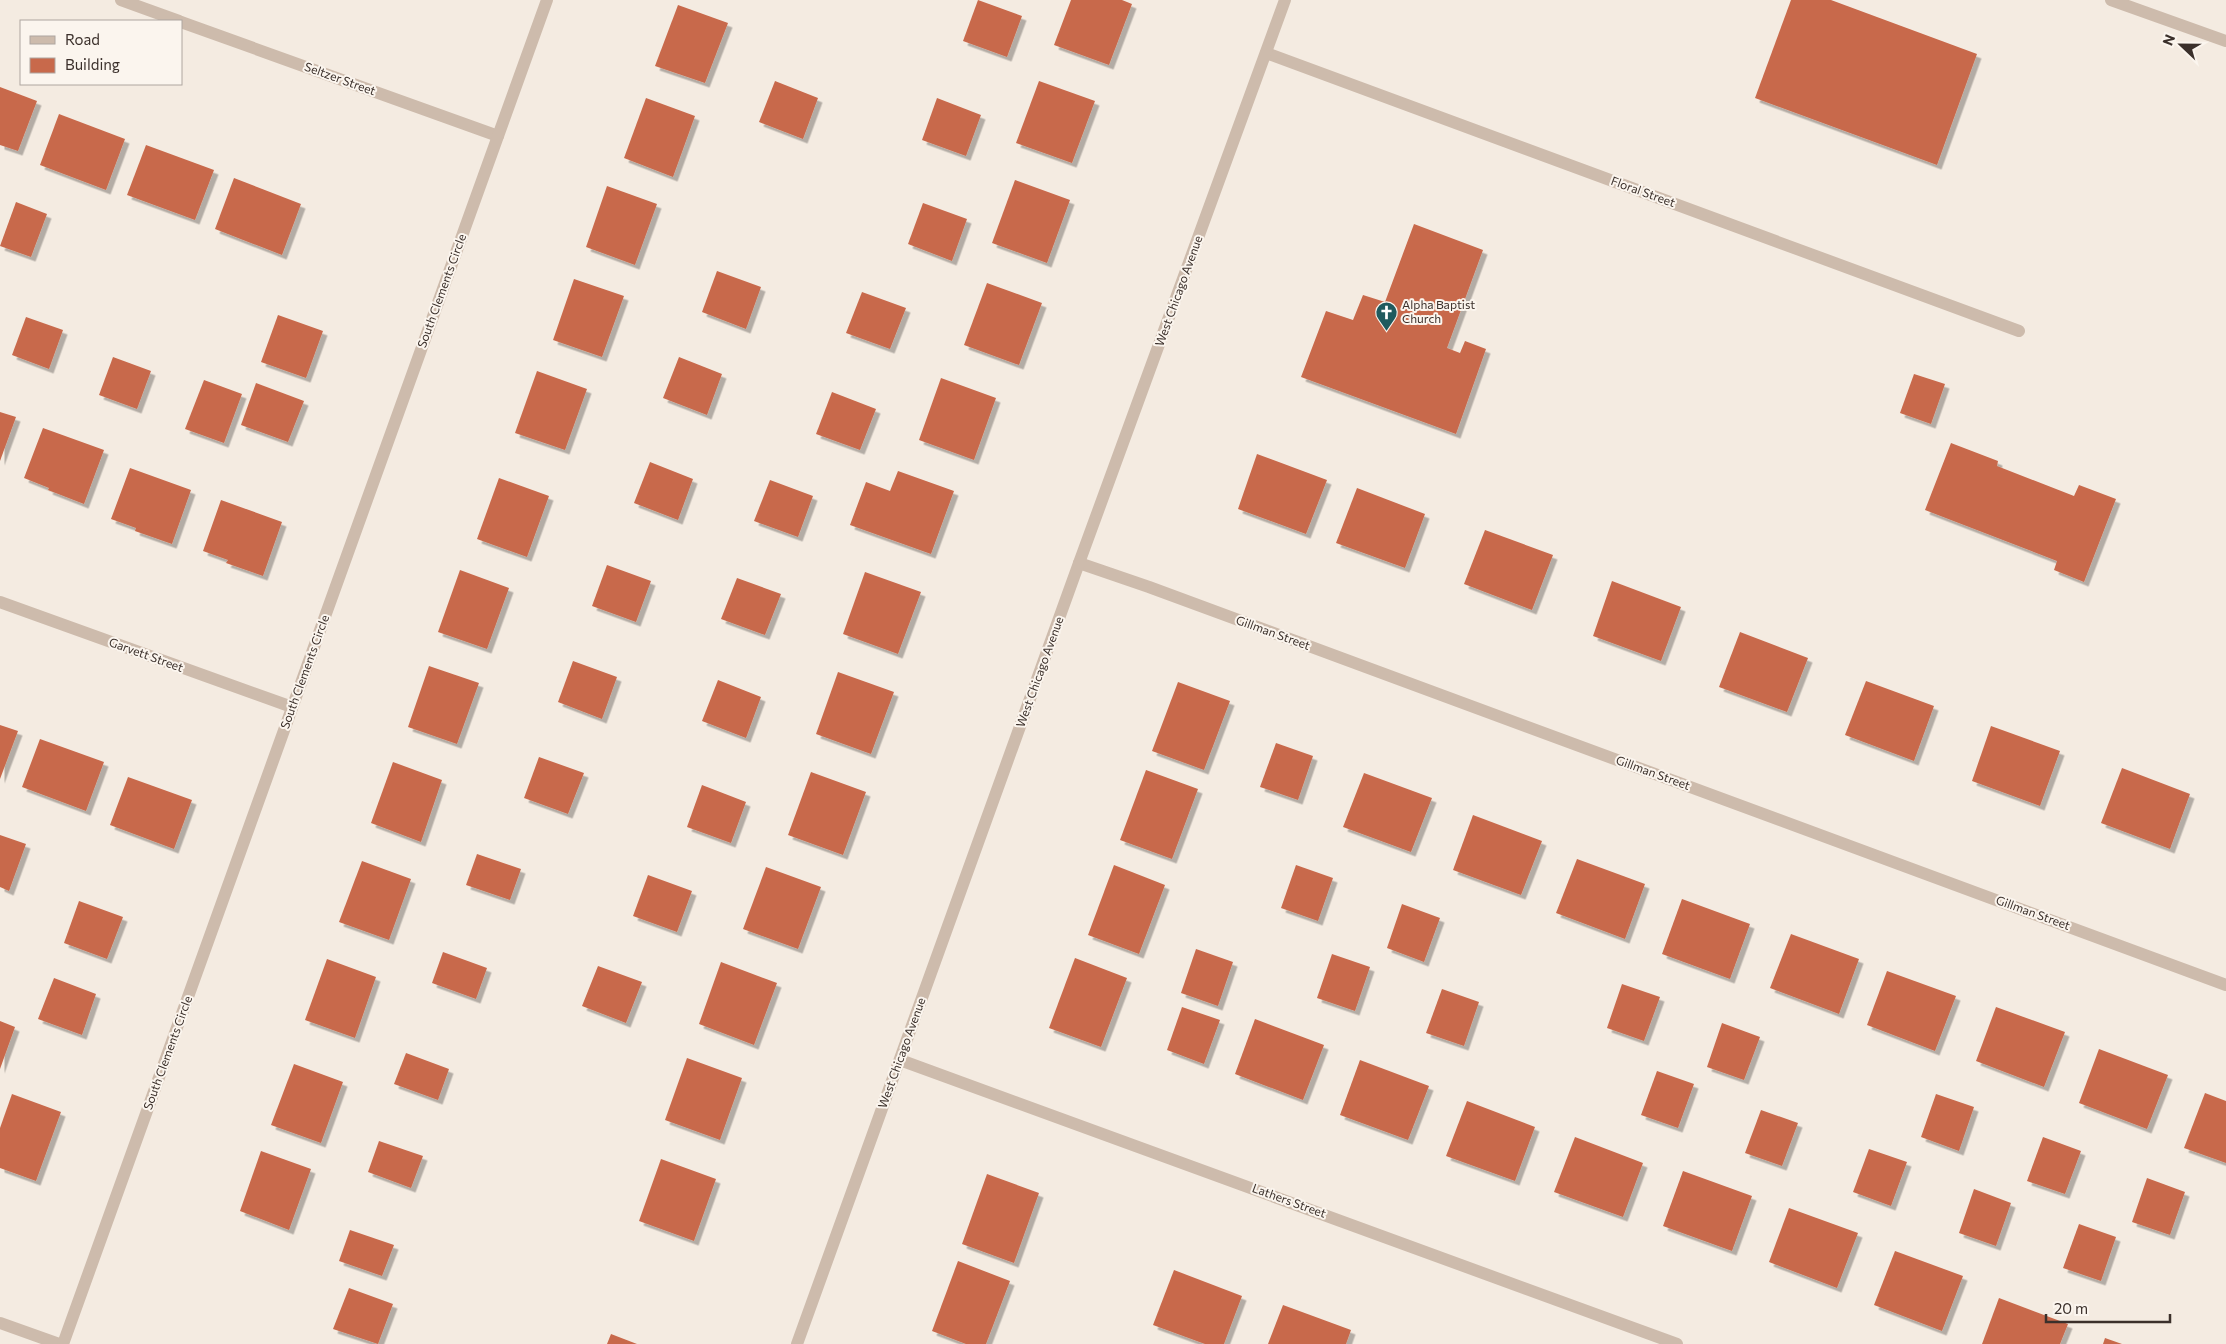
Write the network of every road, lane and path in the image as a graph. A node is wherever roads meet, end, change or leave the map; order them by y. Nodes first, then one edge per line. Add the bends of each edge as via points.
1 (121, 0) edge
2 (547, 0) edge
3 (1285, 0) edge
4 (2111, 0) edge
5 (175, 20) edge
6 (182, 23) edge
7 (2226, 41) edge
8 (1266, 54) junction
9 (498, 136) junction
10 (2020, 331) dead end
11 (1079, 563) junction
12 (0, 602) edge
13 (292, 707) junction
14 (2226, 984) edge
15 (900, 1060) junction
16 (0, 1323) edge
17 (59, 1344) edge
18 (63, 1344) edge
19 (797, 1344) edge
20 (1678, 1344) edge

1 - 5 street, Seltzer Street
2 - 9 street, South Clements Circle
3 - 8 street, West Chicago Avenue
4 - 7 street
6 - 9 street, Seltzer Street
8 - 10 street, Floral Street
8 - 11 street, West Chicago Avenue
9 - 13 street, South Clements Circle
11 - 14 street, Gillman Street
11 - 15 street, West Chicago Avenue
12 - 13 street, Garvett Street
13 - 18 street, South Clements Circle
15 - 19 street, West Chicago Avenue
15 - 20 street, Lathers Street
16 - 17 street

